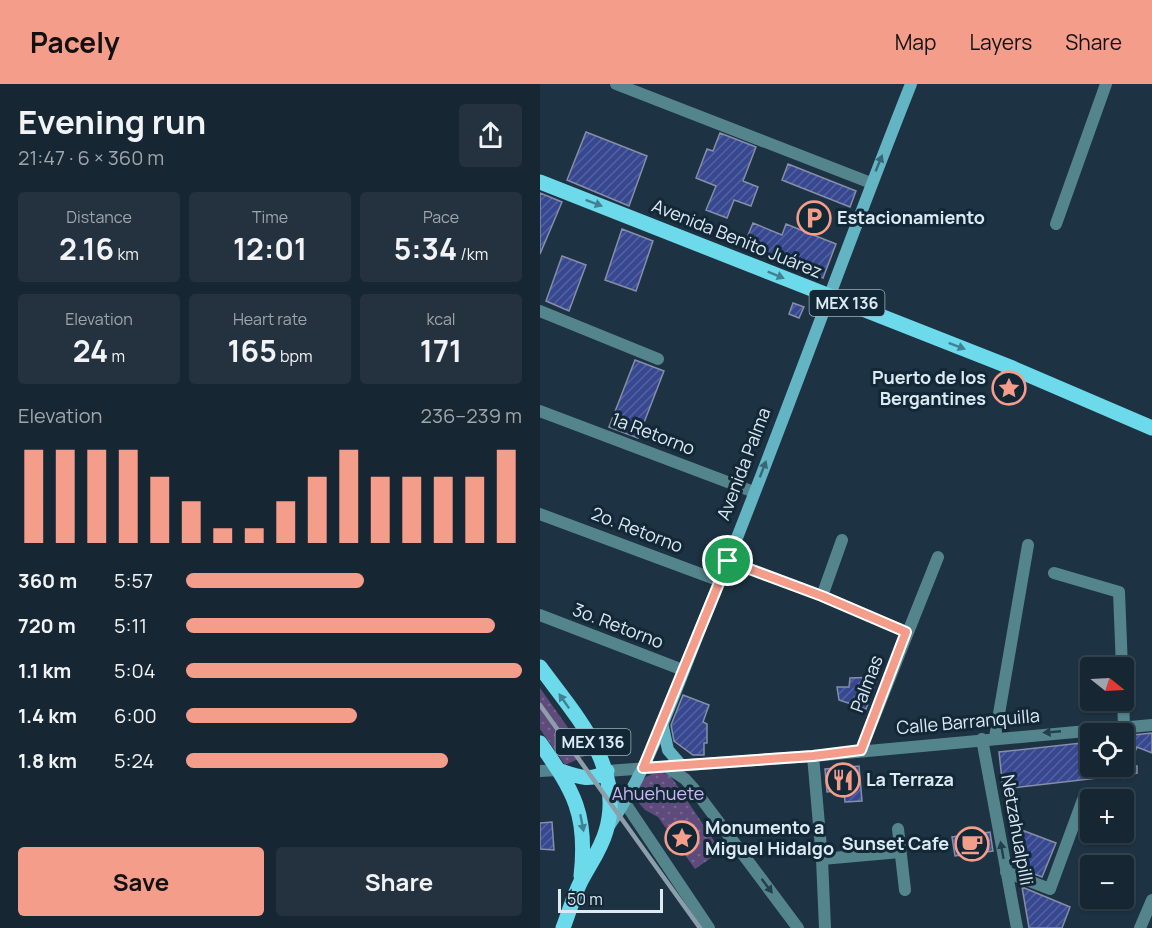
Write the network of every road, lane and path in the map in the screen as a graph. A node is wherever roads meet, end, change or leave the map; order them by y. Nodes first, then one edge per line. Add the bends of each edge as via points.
1 (616, 84) edge
2 (910, 84) edge
3 (1106, 84) edge
4 (540, 182) edge
5 (871, 183) junction
6 (1056, 224) dead end
7 (828, 295) junction
8 (540, 311) edge
9 (658, 359) dead end
10 (540, 411) edge
11 (1152, 428) edge
12 (754, 492) junction
13 (540, 514) edge
14 (842, 540) dead end
15 (1028, 545) dead end
16 (938, 557) dead end
17 (728, 561) junction
18 (1054, 573) dead end
19 (720, 581) junction
20 (822, 596) junction
21 (540, 615) edge
22 (906, 632) junction
23 (1122, 657) edge
24 (540, 667) edge
25 (683, 670) junction
26 (662, 722) junction
27 (1152, 725) edge
28 (1134, 726) edge
29 (1080, 730) edge
30 (995, 737) junction
31 (982, 739) junction
32 (540, 743) edge
33 (861, 750) junction
34 (813, 756) junction
35 (699, 764) junction
36 (681, 765) junction
37 (667, 767) junction
38 (643, 768) junction
39 (558, 770) junction
40 (540, 771) edge
41 (607, 771) junction
42 (694, 789) junction
43 (625, 803) junction
44 (1080, 808) edge
45 (897, 829) dead end
46 (606, 830) junction
47 (900, 852) junction
48 (822, 859) junction
49 (1006, 872) junction
50 (580, 882) junction
51 (905, 890) dead end
52 (1152, 900) edge
53 (563, 928) edge
54 (709, 928) edge
55 (798, 928) edge
56 (825, 928) edge
57 (1017, 928) edge
58 (1140, 928) edge

1 - 5 street
5 -> 2 main road, Avenida Palma
3 - 6 street
4 -> 7 main road, Avenida Benito Juárez / MEX 136
5 - 7 main road, Avenida Palma
7 -> 11 main road, Avenida Benito Juárez / MEX 136
12 -> 7 main road, Avenida Palma
8 - 9 street
10 - 12 street, 1a Retorno
12 - 17 main road, Avenida Palma
13 - 19 street, 2o. Retorno
14 - 20 street
15 - 30 street
16 - 22 street, Palmas
17 - 19 main road, Avenida Palma
17 - 20 street
18 - 23 street via 1119,591
19 - 25 main road, Avenida Palma
20 - 22 street
21 - 25 street, 3o. Retorno
22 - 33 street, Palmas
41 -> 24 main road, MEX 136 via 598,751
25 - 26 main road, Avenida Palma
26 - 36 main road via 668,750
26 - 38 main road, Avenida Palma
27 - 28 street, Calle Barranquilla
29 -> 30 street, Calle Barranquilla
30 - 31 street, Calle Barranquilla
31 - 33 street, Calle Barranquilla
49 -> 31 street, Netzahualpilli
32 - 39 main road, MEX 136
33 - 34 street, Calle Barranquilla
34 - 35 street, Calle Barranquilla
34 - 48 street
35 - 36 street, Calle Barranquilla
35 - 42 street via 693,775
36 - 37 street, Calle Barranquilla
37 - 38 street, Calle Barranquilla
37 - 42 street
38 - 41 street, Calle Barranquilla
38 - 43 main road, Avenida Palma
39 - 40 street
39 - 41 main road via 586,778
39 -> 50 main road, MEX 136 via 580,813 584,833
41 - 46 main road, MEX 136 via 610,803
42 -> 55 street
43 - 46 main road, Avenida Palma
43 - 54 street
44 - 49 street via 1050,889
45 - 47 street
46 - 50 main road, Avenida Palma / MEX 136
47 - 48 street
47 - 51 street
48 - 56 street
49 - 57 street, Netzahualpilli
50 - 53 main road, MEX 136
52 - 58 street

